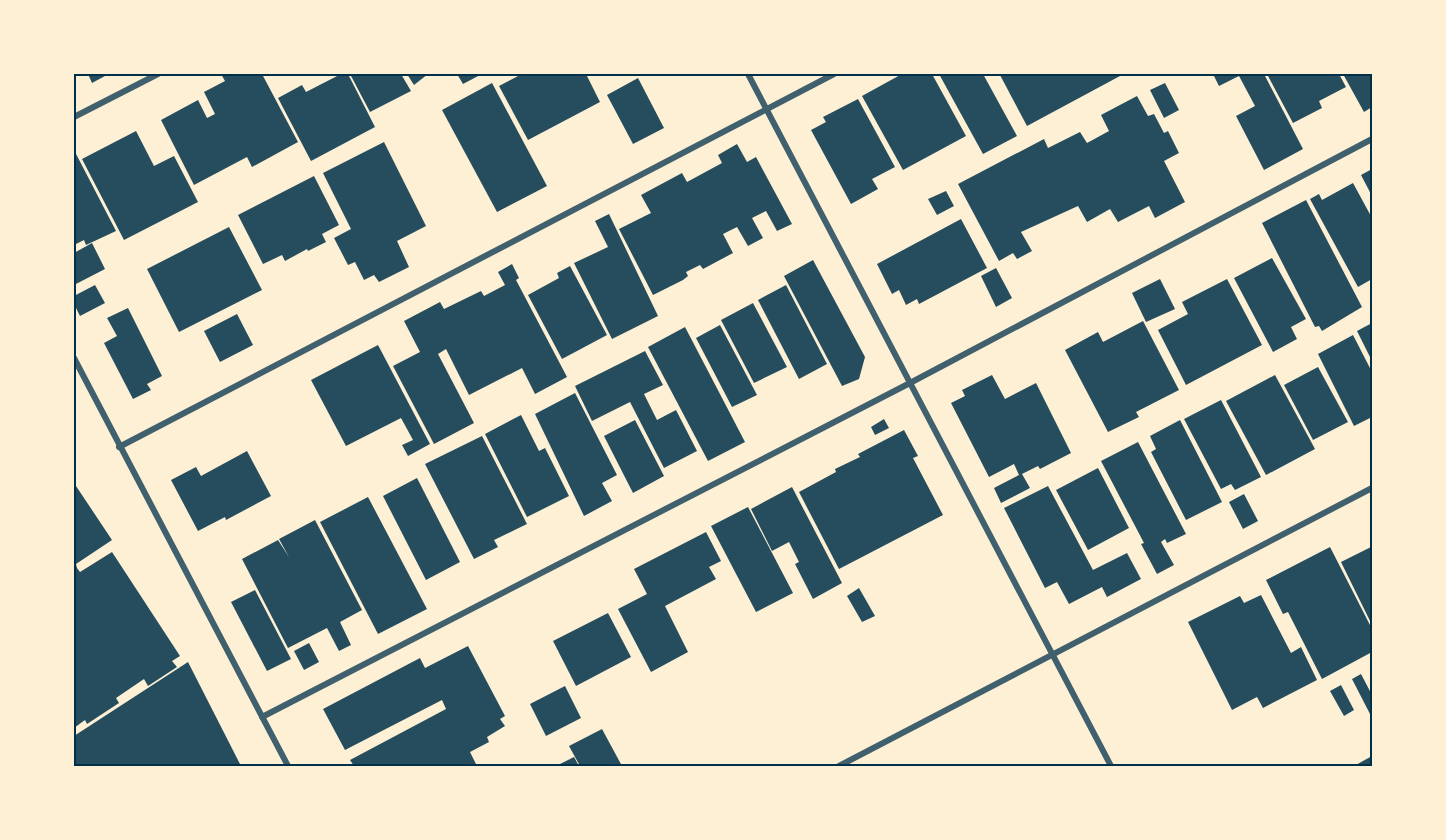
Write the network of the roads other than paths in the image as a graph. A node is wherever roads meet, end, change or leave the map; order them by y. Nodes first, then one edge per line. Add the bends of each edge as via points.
1 (158, 74) edge
2 (748, 74) edge
3 (834, 74) edge
4 (766, 110) junction
5 (74, 117) edge
6 (1372, 139) edge
7 (74, 358) edge
8 (910, 383) junction
9 (119, 447) junction
10 (1372, 489) edge
11 (1052, 656) junction
12 (262, 717) junction
13 (288, 766) edge
14 (839, 766) edge
15 (1111, 766) edge

1 - 5 street
2 - 4 street
3 - 4 street
4 - 8 street
4 - 9 street
6 - 8 street
7 - 9 street
8 - 11 street
8 - 12 street
9 - 12 street
10 - 11 street
11 - 14 street
11 - 15 street
12 - 13 street

